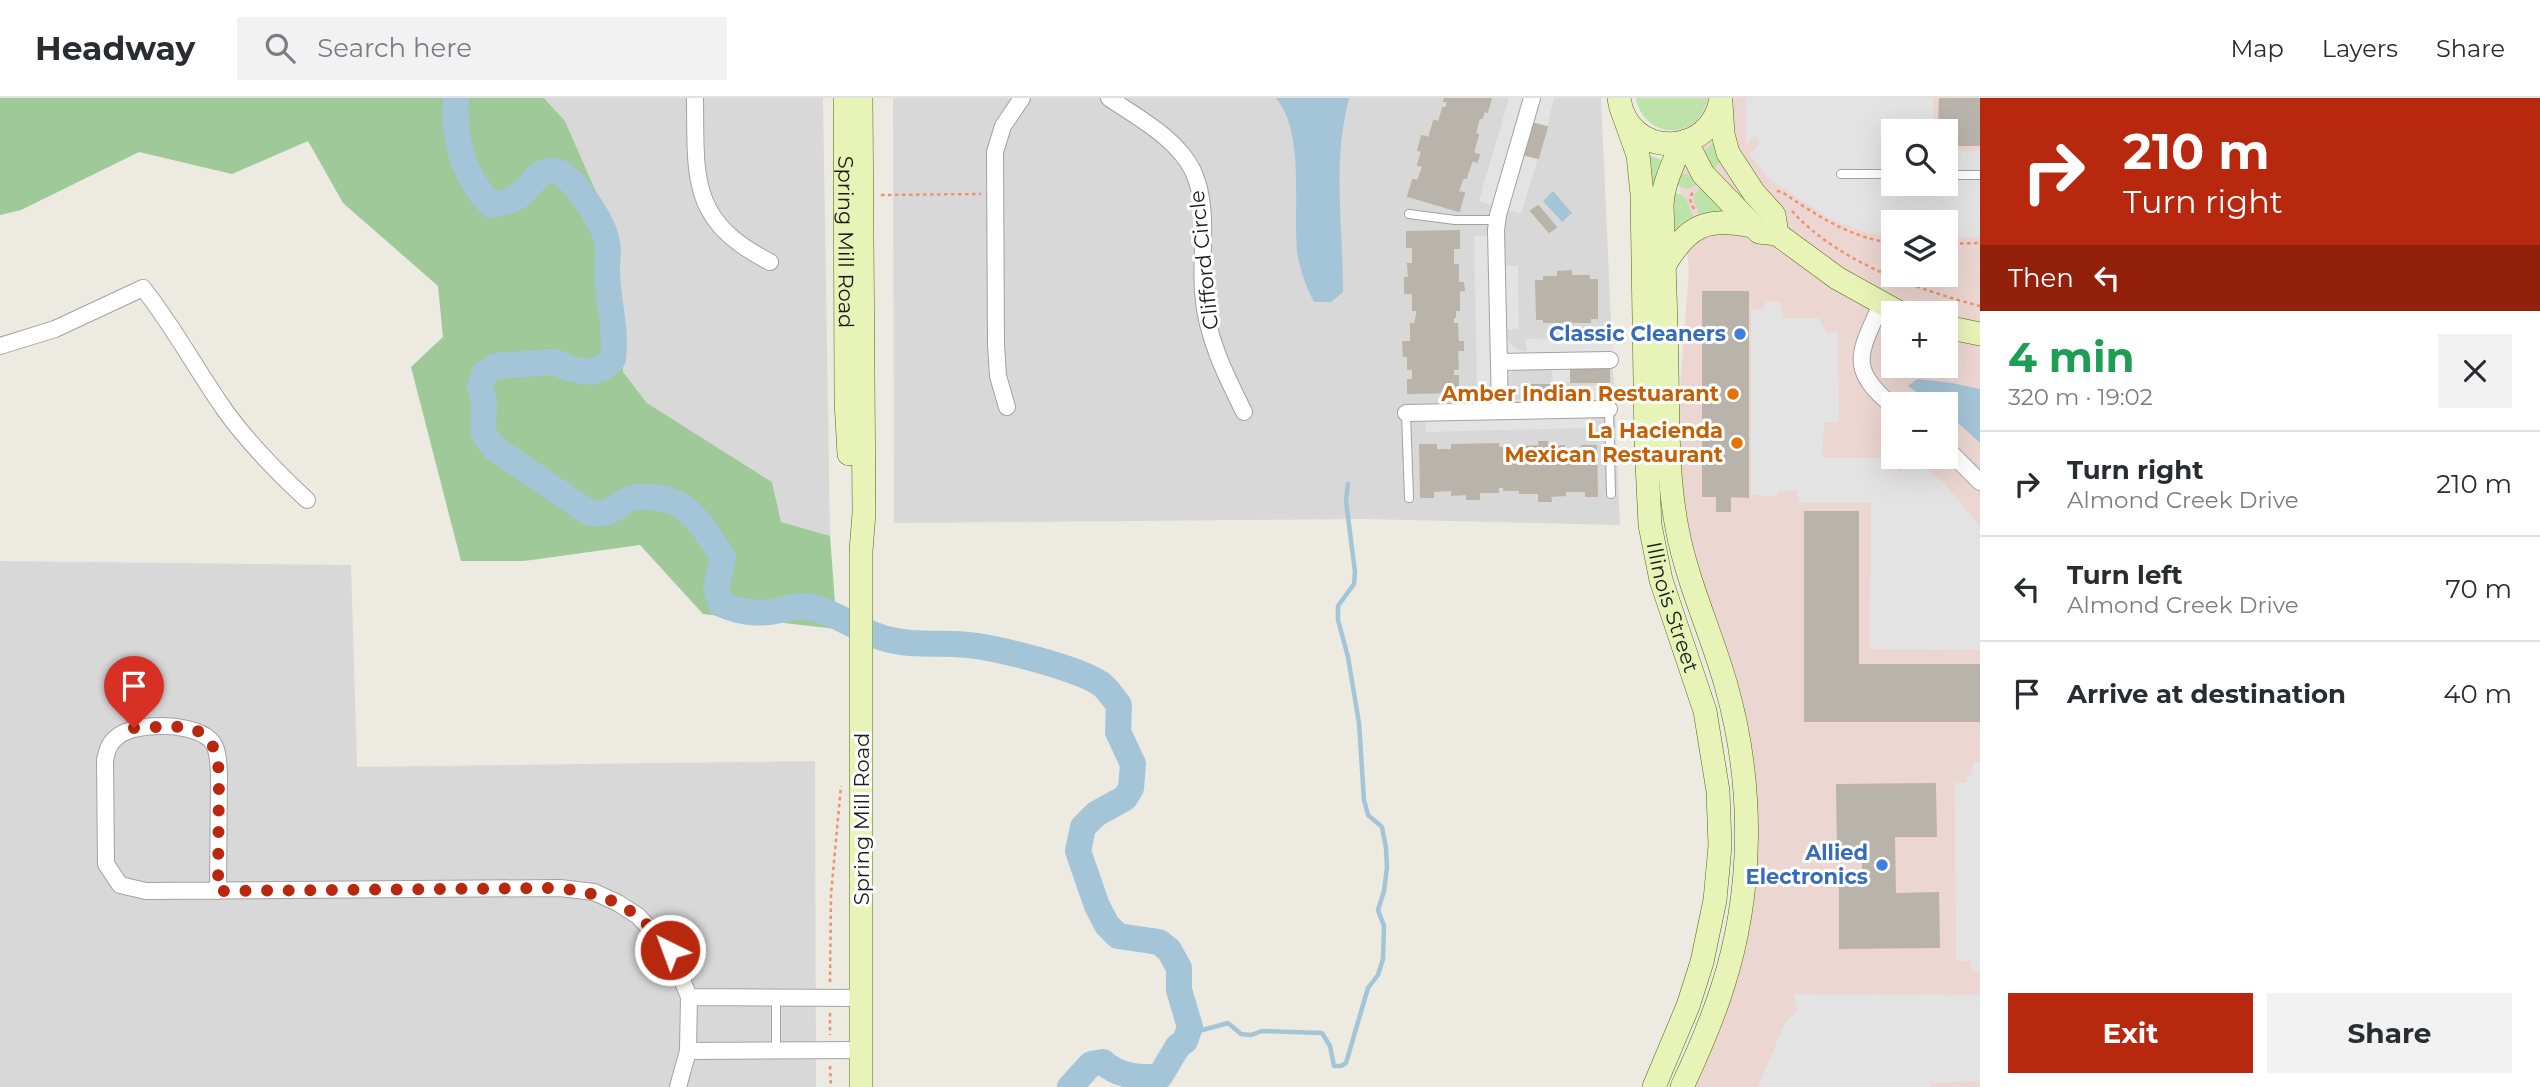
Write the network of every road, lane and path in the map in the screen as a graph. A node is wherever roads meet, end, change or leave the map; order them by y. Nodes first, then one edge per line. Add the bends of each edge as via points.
1 (695, 98) edge
2 (845, 98) edge
3 (862, 98) edge
4 (1023, 98) edge
5 (1109, 98) edge
6 (1532, 98) edge
7 (1721, 99) edge
8 (1622, 107) edge
9 (1684, 142) junction
10 (1842, 174) dead end
11 (1881, 174) edge
12 (1958, 175) edge
13 (1980, 175) edge
14 (1700, 185) dead end
15 (995, 194) junction
16 (881, 195) dead end
17 (1780, 198) dead end
18 (1786, 204) dead end
19 (1409, 214) dead end
20 (1696, 216) dead end
21 (1498, 220) junction
22 (1752, 226) junction
23 (1777, 234) junction
24 (1881, 241) edge
25 (1980, 243) edge
26 (1958, 244) edge
27 (770, 262) dead end
28 (1664, 266) junction
29 (1881, 302) edge
30 (1980, 306) edge
31 (1881, 321) edge
32 (1958, 329) edge
33 (1980, 334) edge
34 (0, 345) edge
35 (1610, 360) dead end
36 (1499, 362) junction
37 (1881, 396) edge
38 (1007, 407) dead end
39 (1609, 409) joint
40 (1500, 411) junction
41 (1244, 412) dead end
42 (1406, 413) joint
43 (1958, 459) edge
44 (1980, 482) edge
45 (1611, 494) dead end
46 (1409, 498) dead end
47 (307, 500) dead end
48 (861, 551) junction
49 (842, 781) dead end
50 (218, 891) junction
51 (1702, 962) junction
52 (1727, 971) junction
53 (689, 997) junction
54 (776, 997) junction
55 (830, 997) junction
56 (862, 998) junction
57 (830, 1050) junction
58 (862, 1050) junction
59 (688, 1051) junction
60 (776, 1051) junction
61 (678, 1087) edge
62 (831, 1087) edge
63 (861, 1087) edge
64 (1654, 1087) edge
65 (1682, 1087) edge

1 - 27 street via 696,171 707,208 737,243
2 - 48 street, Spring Mill Road via 846,401 853,512
3 - 48 street, Spring Mill Road
4 - 15 street via 1003,125 995,152
5 - 41 street, Clifford Circle via 1164,136 1192,169 1202,207 1208,330
6 - 21 street
7 - 9 street via 1709,127
7 - 23 street via 1728,153 1773,215
8 - 9 street via 1639,134 1660,143
8 - 51 street, Illinois Street via 1638,155 1641,182 1650,525 1664,589 1705,710 1718,791 1720,846 1715,900
9 - 22 street via 1703,174
9 - 28 street, Illinois Street via 1664,187
10 - 11 lane
12 - 13 lane
14 - 20 path via 1690,201
15 - 16 path
15 - 38 street via 996,345
17 - 24 path via 1774,191 1811,213
18 - 30 path via 1821,235 1878,271
19 - 21 lane
21 - 36 street
22 - 23 street via 1759,232
22 - 28 street via 1714,222 1700,226 1682,239
23 - 29 street via 1818,266
25 - 26 path
28 - 52 street, Illinois Street via 1669,461 1677,529 1726,686 1744,781 1744,878
31 - 37 street via 1865,342 1861,365
32 - 33 street
34 - 47 street via 55,329 143,288 237,426
35 - 36 street
36 - 40 street
39 - 40 street
39 - 45 lane
40 - 42 street
42 - 46 lane
43 - 44 street
48 - 56 street, Spring Mill Road
49 - 55 path via 831,894
50 - 50 street via 133,890 112,877 106,864 105,760 107,748 124,732 187,727 214,743 219,775
50 - 53 street via 559,888 594,892 638,916 656,932 670,950
51 - 52 lane
51 - 64 street, Illinois Street
52 - 65 street, Illinois Street
53 - 54 street
53 - 59 street
54 - 55 street
54 - 60 lane
55 - 56 street
55 - 57 path
56 - 58 street, Spring Mill Road
57 - 58 street
57 - 60 street
57 - 62 path
58 - 63 street, Spring Mill Road
59 - 60 street
59 - 61 street

